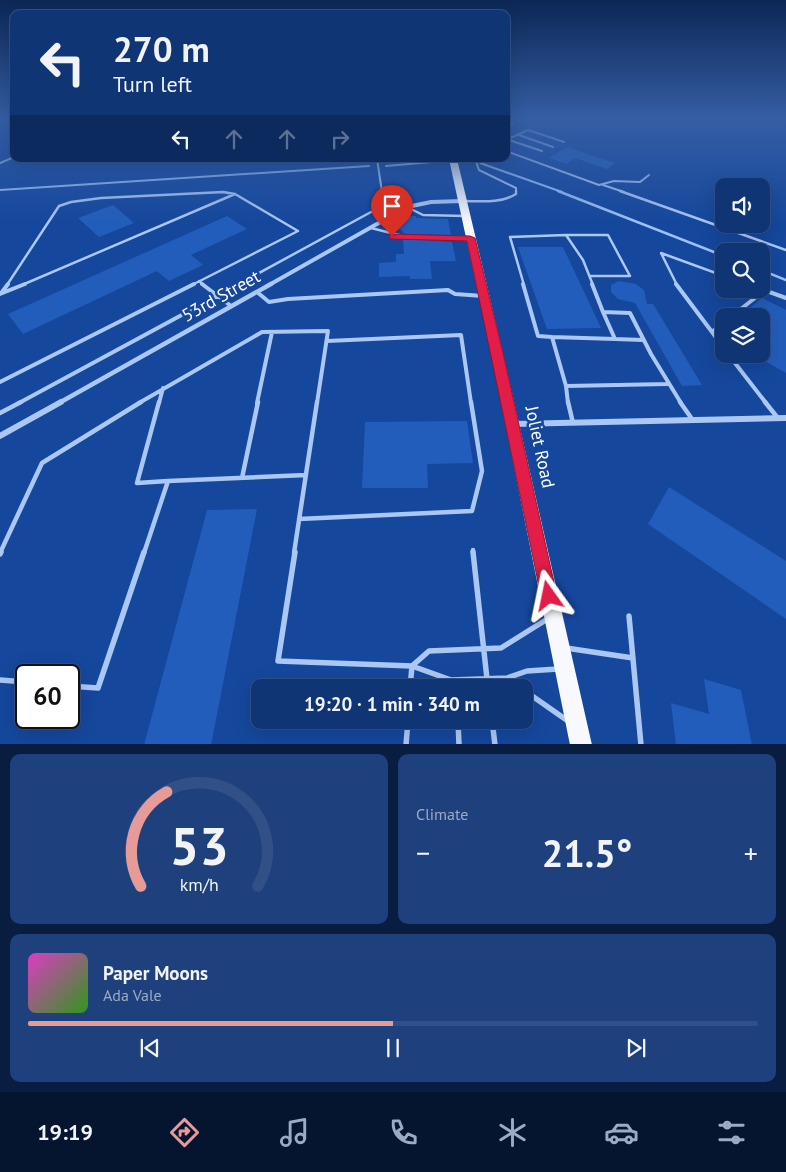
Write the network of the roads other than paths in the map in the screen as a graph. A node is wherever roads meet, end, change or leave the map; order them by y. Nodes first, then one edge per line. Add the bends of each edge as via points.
1 (514, 154) edge
2 (377, 162) edge
3 (454, 162) edge
4 (476, 162) edge
5 (649, 175) dead end
6 (603, 185) junction
7 (235, 194) junction
8 (462, 201) junction
9 (408, 207) junction
10 (371, 212) dead end
11 (393, 216) junction
12 (465, 216) junction
13 (370, 228) junction
14 (566, 235) junction
15 (470, 238) junction
16 (786, 250) edge
17 (715, 273) edge
18 (590, 276) junction
19 (199, 281) junction
20 (257, 292) junction
21 (770, 292) edge
22 (1, 293) edge
23 (217, 296) junction
24 (483, 296) junction
25 (753, 298) edge
26 (786, 298) edge
27 (231, 306) junction
28 (741, 308) edge
29 (603, 312) junction
30 (715, 330) edge
31 (272, 332) junction
32 (712, 332) junction
33 (715, 336) edge
34 (552, 337) junction
35 (615, 339) junction
36 (643, 340) junction
37 (327, 341) junction
38 (735, 363) edge
39 (0, 382) edge
40 (668, 384) junction
41 (566, 386) junction
42 (162, 388) junction
43 (0, 413) edge
44 (786, 418) edge
45 (778, 419) junction
46 (694, 421) junction
47 (573, 423) junction
48 (512, 424) junction
49 (0, 436) edge
50 (306, 475) junction
51 (242, 478) junction
52 (168, 481) junction
53 (299, 519) junction
54 (473, 550) dead end
55 (0, 554) edge
56 (553, 615) junction
57 (629, 616) dead end
58 (560, 647) junction
59 (484, 648) junction
60 (633, 658) junction
61 (412, 666) junction
62 (564, 669) junction
63 (507, 678) joint
64 (411, 679) edge
65 (448, 679) edge
66 (487, 679) joint
67 (0, 680) edge
68 (15, 681) edge
69 (80, 687) edge
70 (533, 698) edge
71 (407, 729) edge
72 (458, 729) edge
73 (493, 729) edge
74 (579, 735) edge
75 (406, 744) edge
76 (459, 744) edge
77 (495, 744) edge
78 (641, 744) edge

1 - 6 lane
2 - 11 lane via 384,204
3 - 8 main road, Joliet Road
4 - 8 lane via 479,170 516,188 516,194 502,200
5 - 6 lane via 640,182 614,181
6 - 16 lane
7 - 19 lane via 298,230
7 - 22 lane
7 - 22 lane via 101,198 59,206
8 - 9 street, 53rd Street
8 - 12 main road, Joliet Road
9 - 11 street, 53rd Street
9 - 12 lane via 423,216
10 - 23 lane
11 - 13 street, 53rd Street
12 - 15 main road, Joliet Road
13 - 15 lane via 401,237
13 - 20 street, 53rd Street
14 - 18 lane
14 - 18 lane via 608,235 630,276
14 - 34 lane via 510,237 538,336
15 - 24 main road, Joliet Road
17 - 32 lane via 661,253 676,284
18 - 29 lane
19 - 23 lane
19 - 39 lane
20 - 24 lane via 269,302 448,290 455,294
20 - 27 street, 53rd Street
21 - 26 lane
23 - 27 lane
23 - 43 lane
24 - 48 main road, Joliet Road
25 - 28 lane
27 - 49 street, 53rd Street
29 - 35 lane
29 - 36 lane via 630,313
30 - 32 lane
31 - 37 lane via 328,331
31 - 42 lane via 262,332
31 - 51 lane
32 - 33 lane
34 - 35 lane
34 - 41 lane
35 - 36 lane
36 - 40 lane
37 - 50 lane
37 - 53 lane via 461,335 482,471 472,511
38 - 45 lane
40 - 41 lane
40 - 46 lane
41 - 47 lane
42 - 52 lane via 137,483
42 - 55 lane via 42,463
44 - 45 street
45 - 46 street
46 - 47 street
47 - 48 street
48 - 56 main road, Joliet Road
50 - 51 lane
50 - 53 lane
51 - 52 lane
52 - 69 lane via 98,688
53 - 61 lane via 278,660
54 - 59 lane
56 - 58 main road, Joliet Road
56 - 59 lane via 501,648
57 - 60 lane
58 - 60 lane
58 - 62 main road, Joliet Road
59 - 61 lane via 430,651
59 - 66 lane
60 - 78 lane
61 - 64 lane
61 - 65 lane
62 - 63 lane via 527,671
62 - 74 main road, Joliet Road
63 - 66 lane
67 - 68 lane
70 - 74 lane
71 - 75 lane
72 - 76 lane
73 - 77 lane

